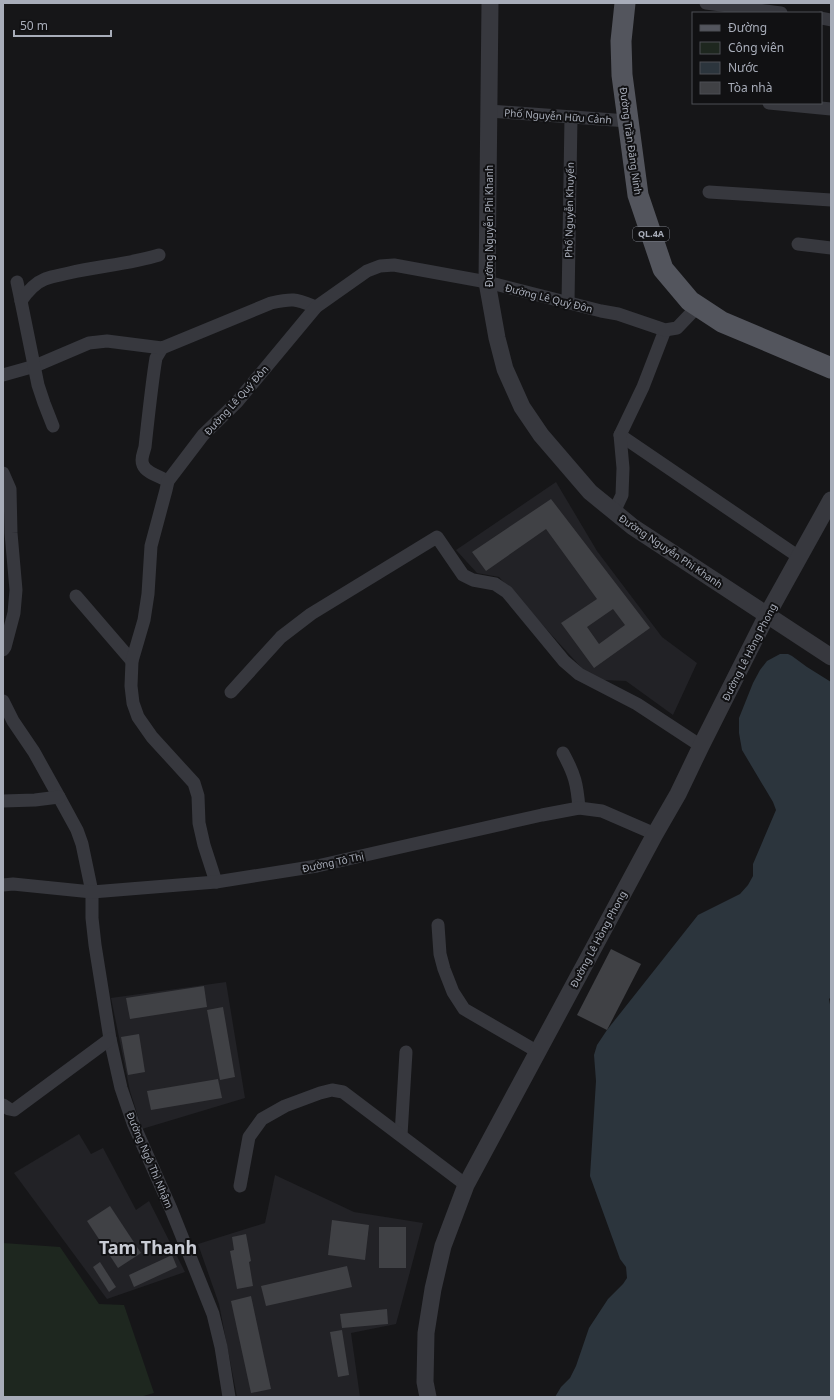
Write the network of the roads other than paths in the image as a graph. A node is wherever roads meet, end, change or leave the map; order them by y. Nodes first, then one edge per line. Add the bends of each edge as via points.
1 (490, 3) edge
2 (625, 3) edge
3 (706, 3) edge
4 (774, 12) edge
5 (779, 104) edge
6 (831, 109) edge
7 (489, 111) junction
8 (571, 117) junction
9 (628, 121) junction
10 (709, 192) dead end
11 (831, 200) edge
12 (798, 244) dead end
13 (831, 248) edge
14 (159, 255) dead end
15 (17, 282) dead end
16 (487, 282) junction
17 (21, 301) junction
18 (568, 303) junction
19 (698, 306) junction
20 (316, 307) junction
21 (665, 330) junction
22 (162, 348) junction
23 (35, 366) junction
24 (831, 368) edge
25 (3, 375) edge
26 (53, 426) dead end
27 (620, 435) junction
28 (3, 473) edge
29 (168, 481) junction
30 (831, 500) edge
31 (614, 512) junction
32 (799, 557) junction
33 (76, 596) dead end
34 (767, 615) junction
35 (3, 650) edge
36 (831, 657) edge
37 (132, 661) junction
38 (231, 692) dead end
39 (3, 701) edge
40 (701, 746) junction
41 (563, 753) dead end
42 (59, 797) junction
43 (3, 801) edge
44 (579, 808) junction
45 (655, 834) junction
46 (216, 882) junction
47 (3, 885) edge
48 (92, 892) junction
49 (438, 926) dead end
50 (110, 1039) junction
51 (406, 1052) dead end
52 (538, 1052) junction
53 (3, 1105) edge
54 (401, 1135) junction
55 (466, 1185) junction
56 (240, 1186) dead end
57 (229, 1397) edge
58 (428, 1397) edge

1 - 7 street, Đường Nguyễn Phi Khanh
2 - 9 main road, Đường Trần Đăng Ninh / QL.4A via 621,40 622,75
3 - 4 street
5 - 6 street
7 - 8 street, Phố Nguyễn Hữu Cảnh
7 - 16 street, Đường Nguyễn Phi Khanh
8 - 9 street, Phố Nguyễn Hữu Cảnh
8 - 18 street, Phố Nguyễn Khuyến
9 - 19 main road, Đường Trần Đăng Ninh / QL.4A via 638,195 663,269 690,301
10 - 11 street
12 - 13 street
14 - 17 street via 46,278 33,286
15 - 17 street
16 - 18 street, Đường Lê Quý Đôn
16 - 20 street, Đường Lê Quý Đôn via 394,265 380,266 367,271
16 - 31 street, Đường Nguyễn Phi Khanh via 505,368 522,407 541,435 590,492
17 - 23 street
18 - 21 street, Đường Lê Quý Đôn via 618,314
19 - 21 street via 676,328
19 - 24 main road, Đường Trần Đăng Ninh / QL.4A via 722,322
20 - 22 street via 295,299 271,303
20 - 29 street, Đường Lê Quý Đôn via 237,402 203,435
21 - 27 street via 643,387
22 - 23 street via 107,341 89,343
22 - 29 street via 156,358 142,461 148,471
23 - 25 street
23 - 26 street via 38,385
27 - 31 street via 622,496
27 - 32 street
28 - 35 street via 10,489 16,590 14,613
29 - 37 street, Đường Lê Quý Đôn via 151,546 144,620
30 - 32 street, Đường Lê Hồng Phong
31 - 34 street, Đường Nguyễn Phi Khanh
32 - 34 street, Đường Lê Hồng Phong
33 - 37 street
34 - 36 street, Đường Nguyễn Phi Khanh
34 - 40 street, Đường Lê Hồng Phong
37 - 46 street, Đường Lê Quý Đôn via 130,686 138,717 194,783 198,796 199,823
38 - 40 street via 281,637 310,614 437,537 463,575 473,580 495,584 507,592 564,661 579,674 637,704
39 - 42 street, Đường Ngô Thì Nhậm
40 - 45 street, Đường Lê Hồng Phong
41 - 44 street via 573,770
42 - 43 street
42 - 48 street, Đường Ngô Thì Nhậm via 82,844
44 - 45 street, Đường Tô Thị via 602,811
44 - 46 street, Đường Tô Thị via 317,866
45 - 52 street, Đường Lê Hồng Phong
46 - 48 street, Đường Tô Thị
47 - 48 street, Đường Tô Thị
48 - 50 street, Đường Ngô Thì Nhậm via 94,938
49 - 52 street via 444,969 452,992 464,1008
50 - 53 street via 14,1110
50 - 57 street, Đường Ngô Thì Nhậm via 133,1123 214,1314
51 - 54 street
52 - 55 street, Đường Lê Hồng Phong
54 - 55 street
54 - 56 street via 344,1092 332,1090 320,1093 285,1106 262,1119 249,1137
55 - 58 street, Đường Lê Hồng Phong via 443,1246 433,1289 426,1334 425,1382

